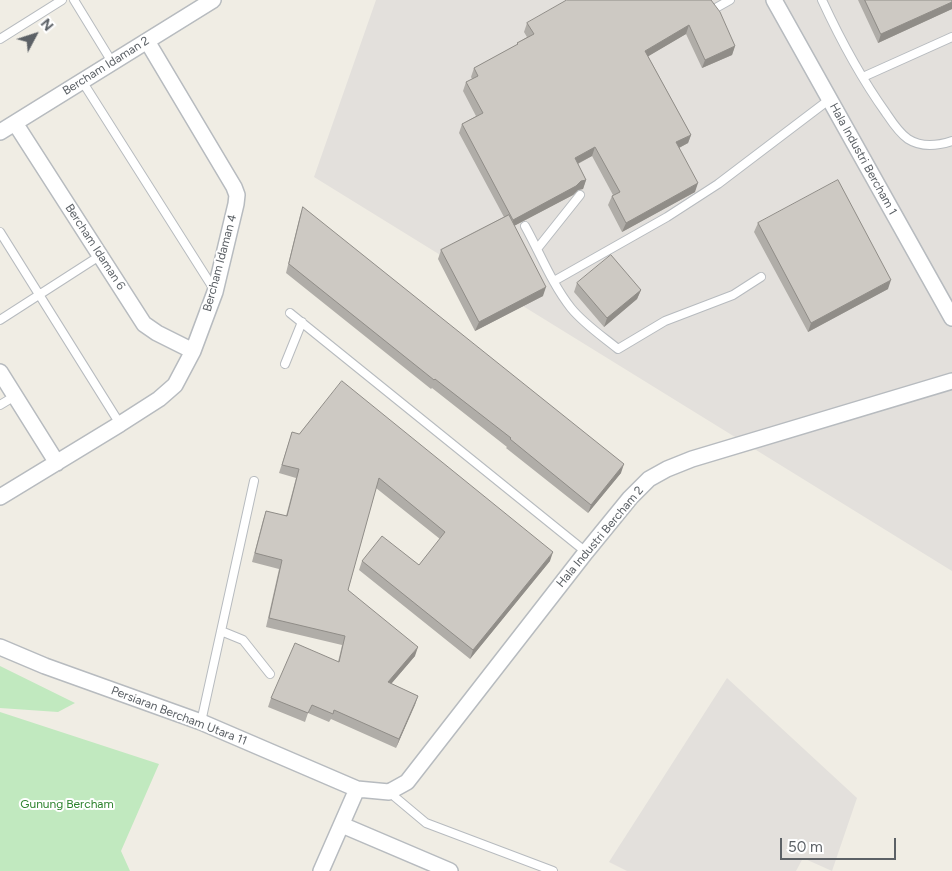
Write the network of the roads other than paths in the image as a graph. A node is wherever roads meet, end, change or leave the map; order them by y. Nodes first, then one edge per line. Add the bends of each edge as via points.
1 (62, 0) edge
2 (74, 0) edge
3 (212, 0) edge
4 (774, 0) edge
5 (822, 0) edge
6 (725, 1) edge
7 (714, 10) edge
8 (952, 37) edge
9 (0, 39) edge
10 (147, 41) junction
11 (112, 62) junction
12 (863, 77) junction
13 (82, 81) junction
14 (830, 99) junction
15 (15, 123) junction
16 (0, 132) edge
17 (952, 141) edge
18 (580, 195) edge
19 (526, 226) edge
20 (0, 232) edge
21 (537, 249) junction
22 (101, 255) junction
23 (761, 277) dead end
24 (554, 281) junction
25 (215, 292) junction
26 (39, 295) junction
27 (290, 313) dead end
28 (952, 318) edge
29 (0, 320) edge
30 (302, 322) junction
31 (193, 351) junction
32 (284, 364) dead end
33 (0, 372) edge
34 (952, 381) edge
35 (15, 396) junction
36 (0, 406) edge
37 (120, 424) junction
38 (57, 463) junction
39 (254, 481) dead end
40 (0, 497) edge
41 (586, 552) junction
42 (221, 631) junction
43 (0, 647) edge
44 (270, 674) dead end
45 (201, 722) junction
46 (357, 789) junction
47 (389, 792) junction
48 (342, 825) junction
49 (321, 871) edge
50 (450, 871) edge
51 (553, 871) edge

1 - 9 lane
2 - 11 lane
3 - 10 street, Bercham Idaman 2
4 - 14 street, Hala Industri Bercham 1
5 - 12 lane
6 - 7 lane
8 - 12 lane
10 - 11 street, Bercham Idaman 2
10 - 25 street, Bercham Idaman 4 via 236,191 236,204
11 - 13 street, Bercham Idaman 2
12 - 17 lane via 907,139 931,146
13 - 15 street, Bercham Idaman 2
13 - 25 lane
14 - 24 lane via 718,184
14 - 28 street, Hala Industri Bercham 1
15 - 16 street, Bercham Idaman 2
15 - 22 street, Bercham Idaman 6
18 - 21 lane
19 - 21 lane
20 - 26 lane
21 - 24 lane
22 - 26 lane
22 - 31 street, Bercham Idaman 6 via 144,324 156,334
23 - 24 lane via 733,294 665,321 618,349 572,310
25 - 31 street, Bercham Idaman 4
26 - 29 lane
26 - 37 lane
27 - 30 lane
30 - 32 lane
30 - 41 lane
31 - 37 street, Bercham Idaman 4 via 175,385
33 - 35 street
34 - 41 street, Hala Industri Bercham 2 via 667,468 649,479 630,498
35 - 36 lane
35 - 38 street
37 - 38 street, Bercham Idaman 4
38 - 40 street, Bercham Idaman 4
39 - 42 lane
41 - 47 street, Hala Industri Bercham 2 via 407,782
42 - 44 lane via 244,640
42 - 45 lane
43 - 45 street, Persiaran Bercham Utara 11
45 - 46 street, Persiaran Bercham Utara 11
46 - 47 street
46 - 48 street
47 - 51 lane via 426,823
48 - 49 street
48 - 50 street

